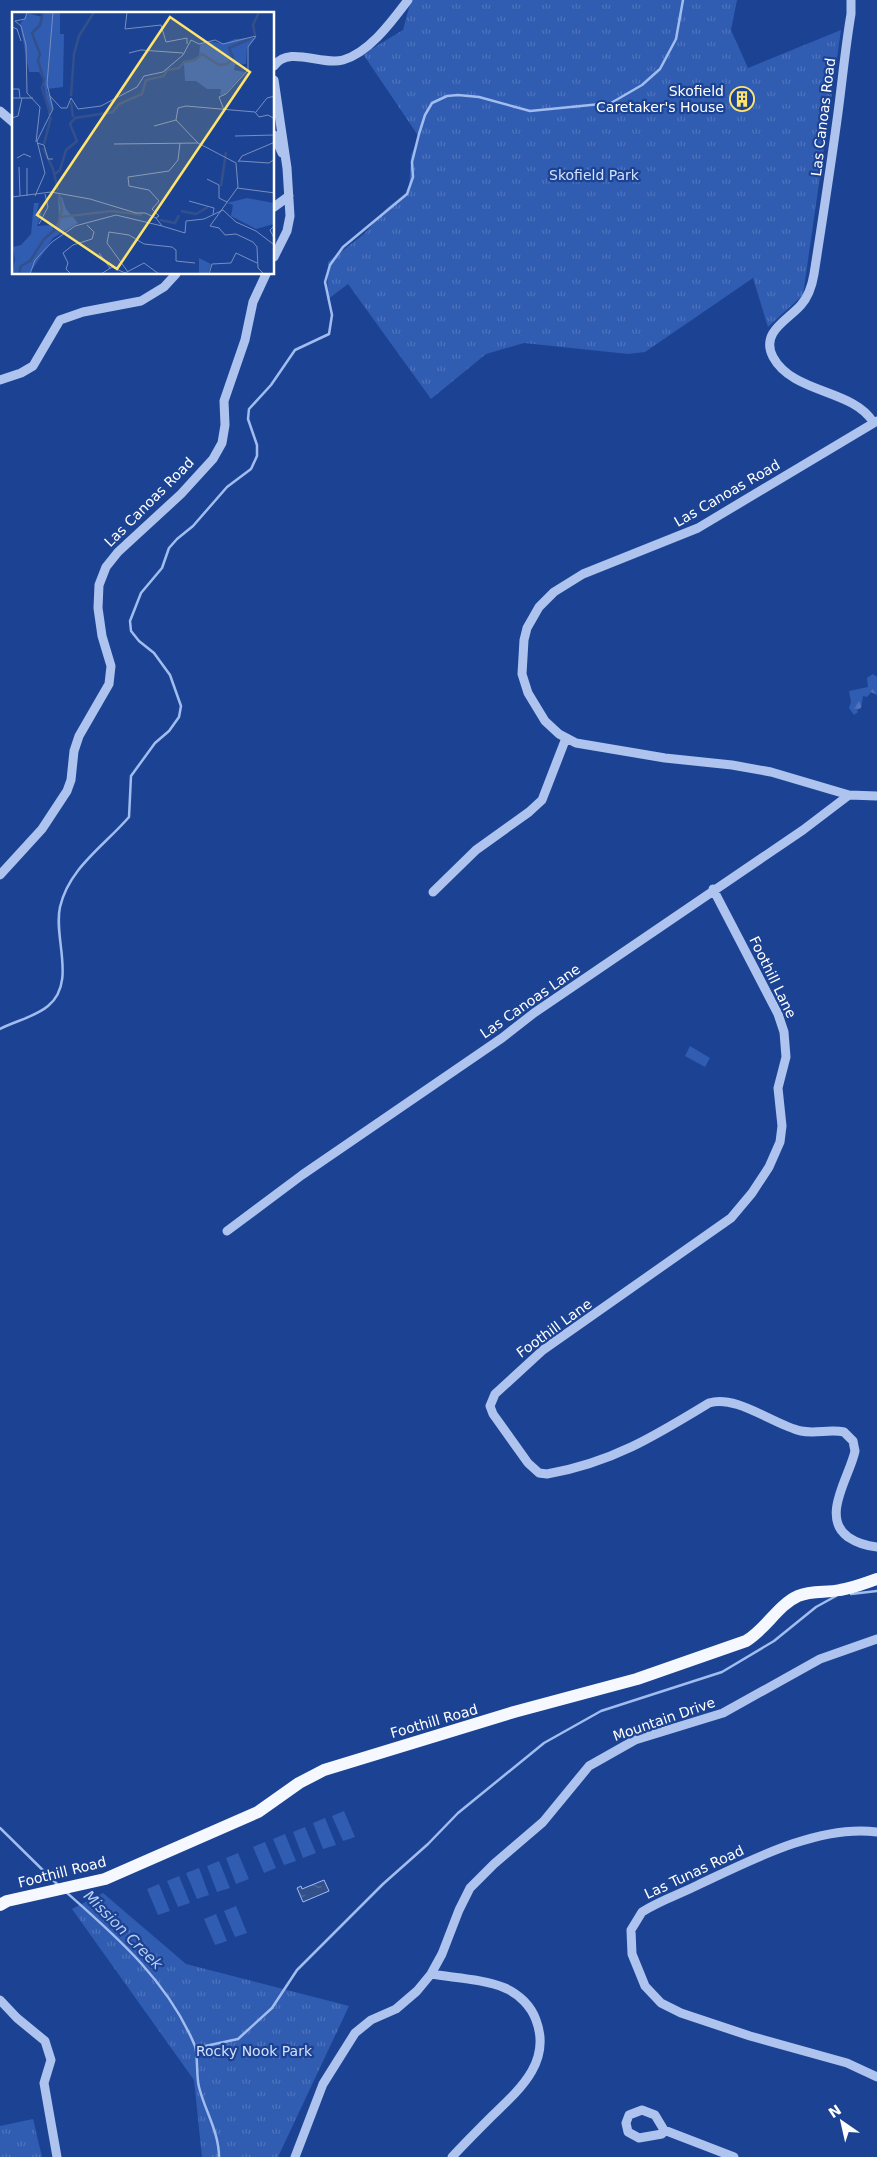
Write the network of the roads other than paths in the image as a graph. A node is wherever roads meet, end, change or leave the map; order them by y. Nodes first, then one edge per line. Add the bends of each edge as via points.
1 (408, 0) edge
2 (851, 0) edge
3 (275, 65) edge
4 (275, 87) edge
5 (0, 111) edge
6 (12, 121) edge
7 (275, 138) edge
8 (286, 162) junction
9 (289, 196) junction
10 (275, 206) edge
11 (275, 256) edge
12 (175, 275) edge
13 (266, 275) edge
14 (0, 380) edge
15 (875, 421) edge
16 (566, 738) junction
17 (849, 795) junction
18 (877, 796) edge
19 (0, 875) edge
20 (713, 889) junction
21 (434, 892) dead end
22 (227, 1231) dead end
23 (877, 1547) edge
24 (877, 1579) edge
25 (877, 1639) edge
26 (877, 1832) edge
27 (0, 1905) edge
28 (431, 1974) junction
29 (0, 2000) edge
30 (877, 2077) edge
31 (664, 2130) dead end
32 (57, 2157) edge
33 (295, 2157) edge
34 (452, 2157) edge
35 (734, 2157) edge

1 - 3 street via 380,33 352,56 320,61 287,56
2 - 15 street, Las Canoas Road via 832,163 812,286 802,304 775,328 770,344 773,357 789,373 862,409
4 - 8 street
5 - 6 street
7 - 8 street
8 - 9 street
9 - 10 street
9 - 11 street via 289,223
12 - 14 street via 164,287 141,302 83,312 60,320 32,366
13 - 19 street, Las Canoas Road via 253,302 245,340 224,401 222,443 213,459 181,494 106,567 99,586 98,608 111,666 109,684 79,736 67,791 42,828
15 - 16 street, Las Canoas Road via 725,513 671,540 583,574 547,597 527,628 522,674 538,710 552,728
16 - 17 street, Las Canoas Road via 590,746 771,772
16 - 21 street via 542,800 476,850
17 - 18 street, Las Canoas Road
17 - 20 street, Las Canoas Lane
20 - 22 street, Las Canoas Lane via 302,1175
20 - 23 street, Foothill Lane via 778,1014 784,1032 786,1057 778,1088 782,1135 775,1156 752,1193 731,1218 542,1350 495,1394 490,1406 528,1463 539,1473 547,1474 616,1456 709,1403 718,1401 801,1430 844,1432 853,1441 855,1451 836,1508 837,1523 853,1541
24 - 27 main road, Foothill Road via 839,1591 797,1596 746,1641 646,1676 324,1770 258,1812 105,1878
25 - 28 street, Mountain Drive via 820,1659 723,1713 635,1740 589,1766 544,1822 470,1888
26 - 30 street, Las Tunas Road via 836,1833 742,1864 642,1912 633,1924 630,1942 640,1978 651,1994 669,2008 750,2036 847,2063
28 - 33 street, Mountain Drive via 407,2000 364,2025 347,2043 322,2084
28 - 34 street via 494,1984 512,1991 527,2004 539,2030 536,2066 526,2082
29 - 32 street via 45,2041 50,2060 44,2083
31 - 35 street

